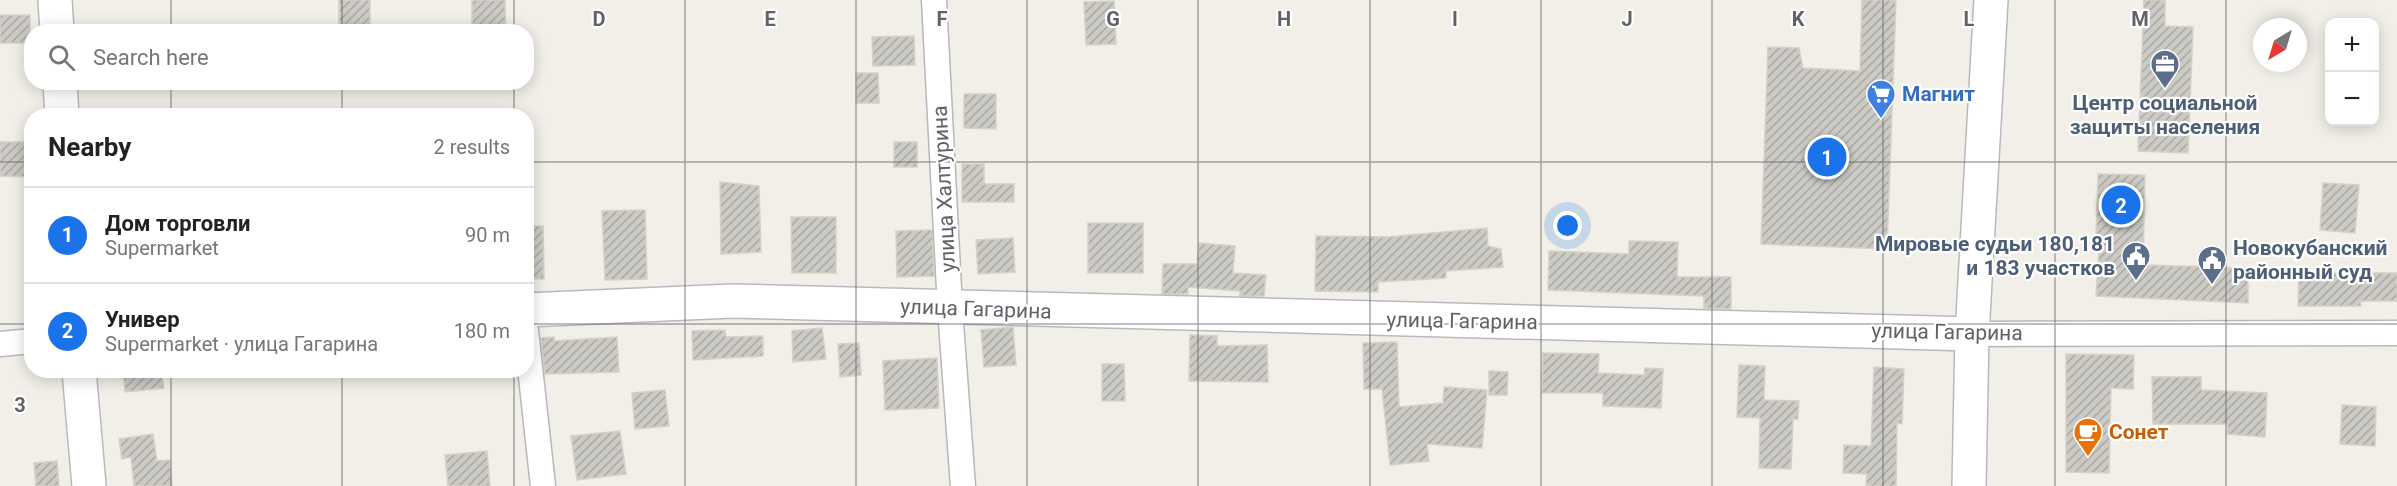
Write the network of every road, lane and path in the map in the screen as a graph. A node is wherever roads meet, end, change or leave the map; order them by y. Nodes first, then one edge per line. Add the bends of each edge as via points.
1 (55, 0) edge
2 (934, 0) edge
3 (1991, 0) edge
4 (56, 24) edge
5 (60, 90) edge
6 (62, 108) edge
7 (950, 309) junction
8 (534, 310) edge
9 (2397, 333) edge
10 (1972, 334) junction
11 (24, 342) edge
12 (0, 344) edge
13 (80, 378) edge
14 (531, 378) edge
15 (89, 486) edge
16 (543, 486) edge
17 (963, 486) edge
18 (1970, 486) edge

1 - 4 street
2 - 7 street, улица Халтурина
3 - 10 street
5 - 6 street
7 - 8 street, улица Гагарина via 733,302
7 - 10 street, улица Гагарина
7 - 17 street, улица Халтурина
9 - 10 street, улица Гагарина
10 - 18 street
11 - 12 street
13 - 15 street
14 - 16 street

